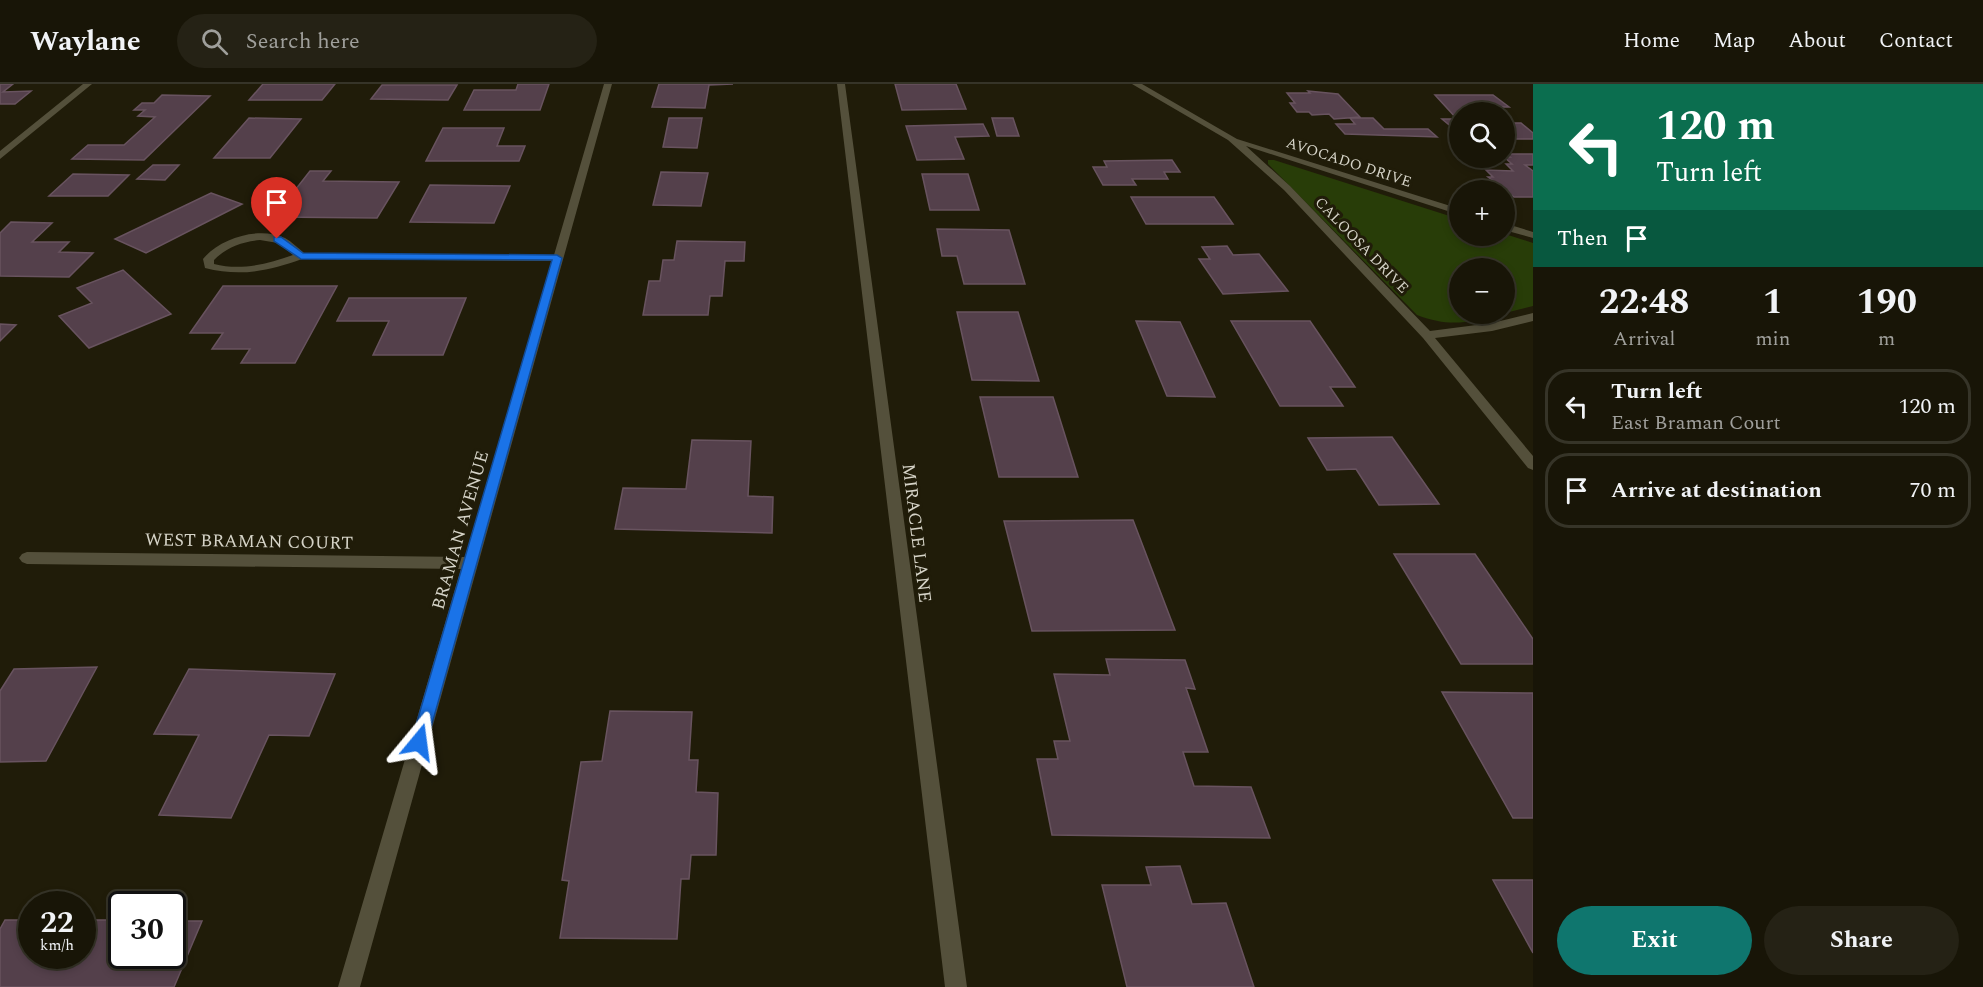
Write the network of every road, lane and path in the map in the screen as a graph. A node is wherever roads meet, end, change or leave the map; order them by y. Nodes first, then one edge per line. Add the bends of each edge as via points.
1 (88, 84) edge
2 (608, 84) edge
3 (841, 84) edge
4 (1136, 84) edge
5 (1231, 138) junction
6 (0, 156) edge
7 (1449, 208) edge
8 (1515, 229) edge
9 (1533, 235) edge
10 (301, 256) junction
11 (557, 258) junction
12 (1533, 317) edge
13 (1427, 335) junction
14 (1533, 465) edge
15 (27, 558) dead end
16 (470, 563) junction
17 (349, 987) edge
18 (956, 987) edge

1 - 6 street
2 - 11 street, BRAMAN AVENUE
3 - 18 street, MIRACLE LANE
4 - 5 street, CALOOSA DRIVE
5 - 7 street, AVOCADO DRIVE
5 - 13 street, CALOOSA DRIVE via 1287,188
8 - 9 street
10 - 10 street via 277,239 256,238 232,242 208,258 209,266 236,271 267,267
10 - 11 street
11 - 16 street, BRAMAN AVENUE
12 - 13 street
13 - 14 street, CALOOSA DRIVE
15 - 16 street, WEST BRAMAN COURT
16 - 17 street, BRAMAN AVENUE

